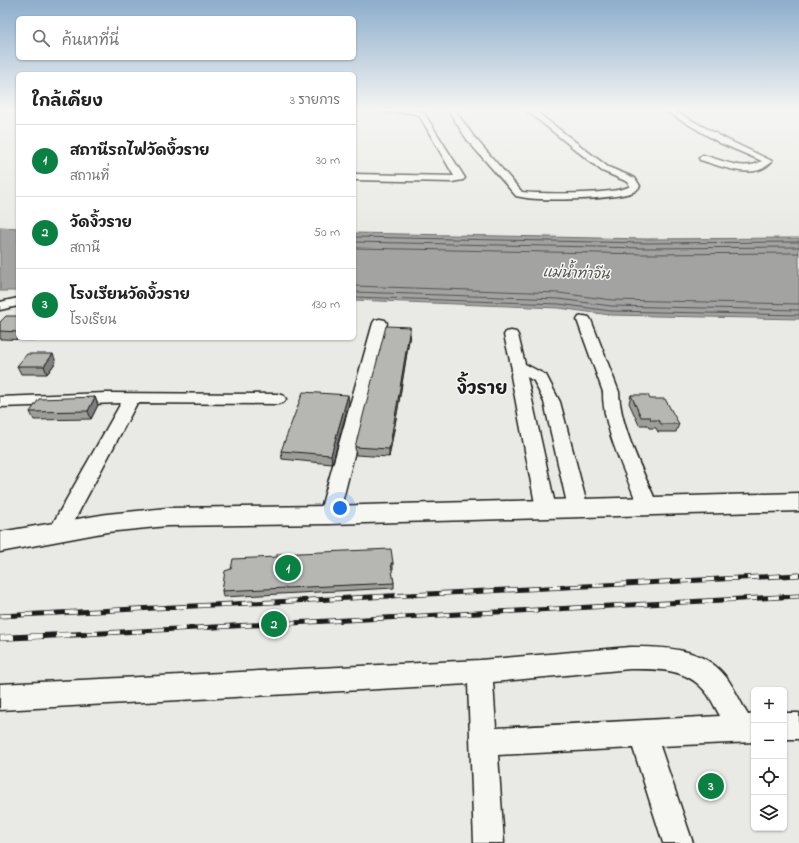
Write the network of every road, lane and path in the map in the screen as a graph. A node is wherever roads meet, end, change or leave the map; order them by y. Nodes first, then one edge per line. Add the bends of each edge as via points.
1 (443, 149) edge
2 (480, 149) edge
3 (579, 149) edge
4 (742, 149) edge
5 (703, 158) dead end
6 (356, 178) edge
7 (16, 302) edge
8 (0, 306) edge
9 (584, 320) dead end
10 (380, 324) dead end
11 (511, 335) dead end
12 (520, 367) junction
13 (131, 399) junction
14 (278, 399) dead end
15 (0, 402) edge
16 (799, 502) edge
17 (648, 506) junction
18 (578, 508) junction
19 (546, 509) junction
20 (329, 515) junction
21 (58, 532) junction
22 (0, 542) edge
23 (480, 672) junction
24 (0, 697) edge
25 (787, 726) edge
26 (799, 726) edge
27 (748, 728) edge
28 (642, 733) junction
29 (483, 742) junction
30 (489, 843) edge
31 (678, 843) edge

1 - 6 street via 460,178
2 - 3 street via 519,194 589,194 630,190 635,186 632,180 605,169
4 - 5 street via 768,161 750,169 743,169
7 - 8 street
9 - 17 street via 611,392 610,404 616,425
10 - 20 street
11 - 12 street
12 - 18 street via 540,378 552,402
12 - 19 street via 519,376
13 - 14 street
13 - 15 street
13 - 21 street
16 - 17 street
17 - 18 street
18 - 19 street
19 - 20 street
20 - 21 street via 167,517 115,522
21 - 22 street
23 - 24 street
23 - 27 street via 630,658 663,658 685,662 705,673
23 - 29 street
25 - 26 street
27 - 28 street
28 - 29 street
28 - 31 street
29 - 30 street

